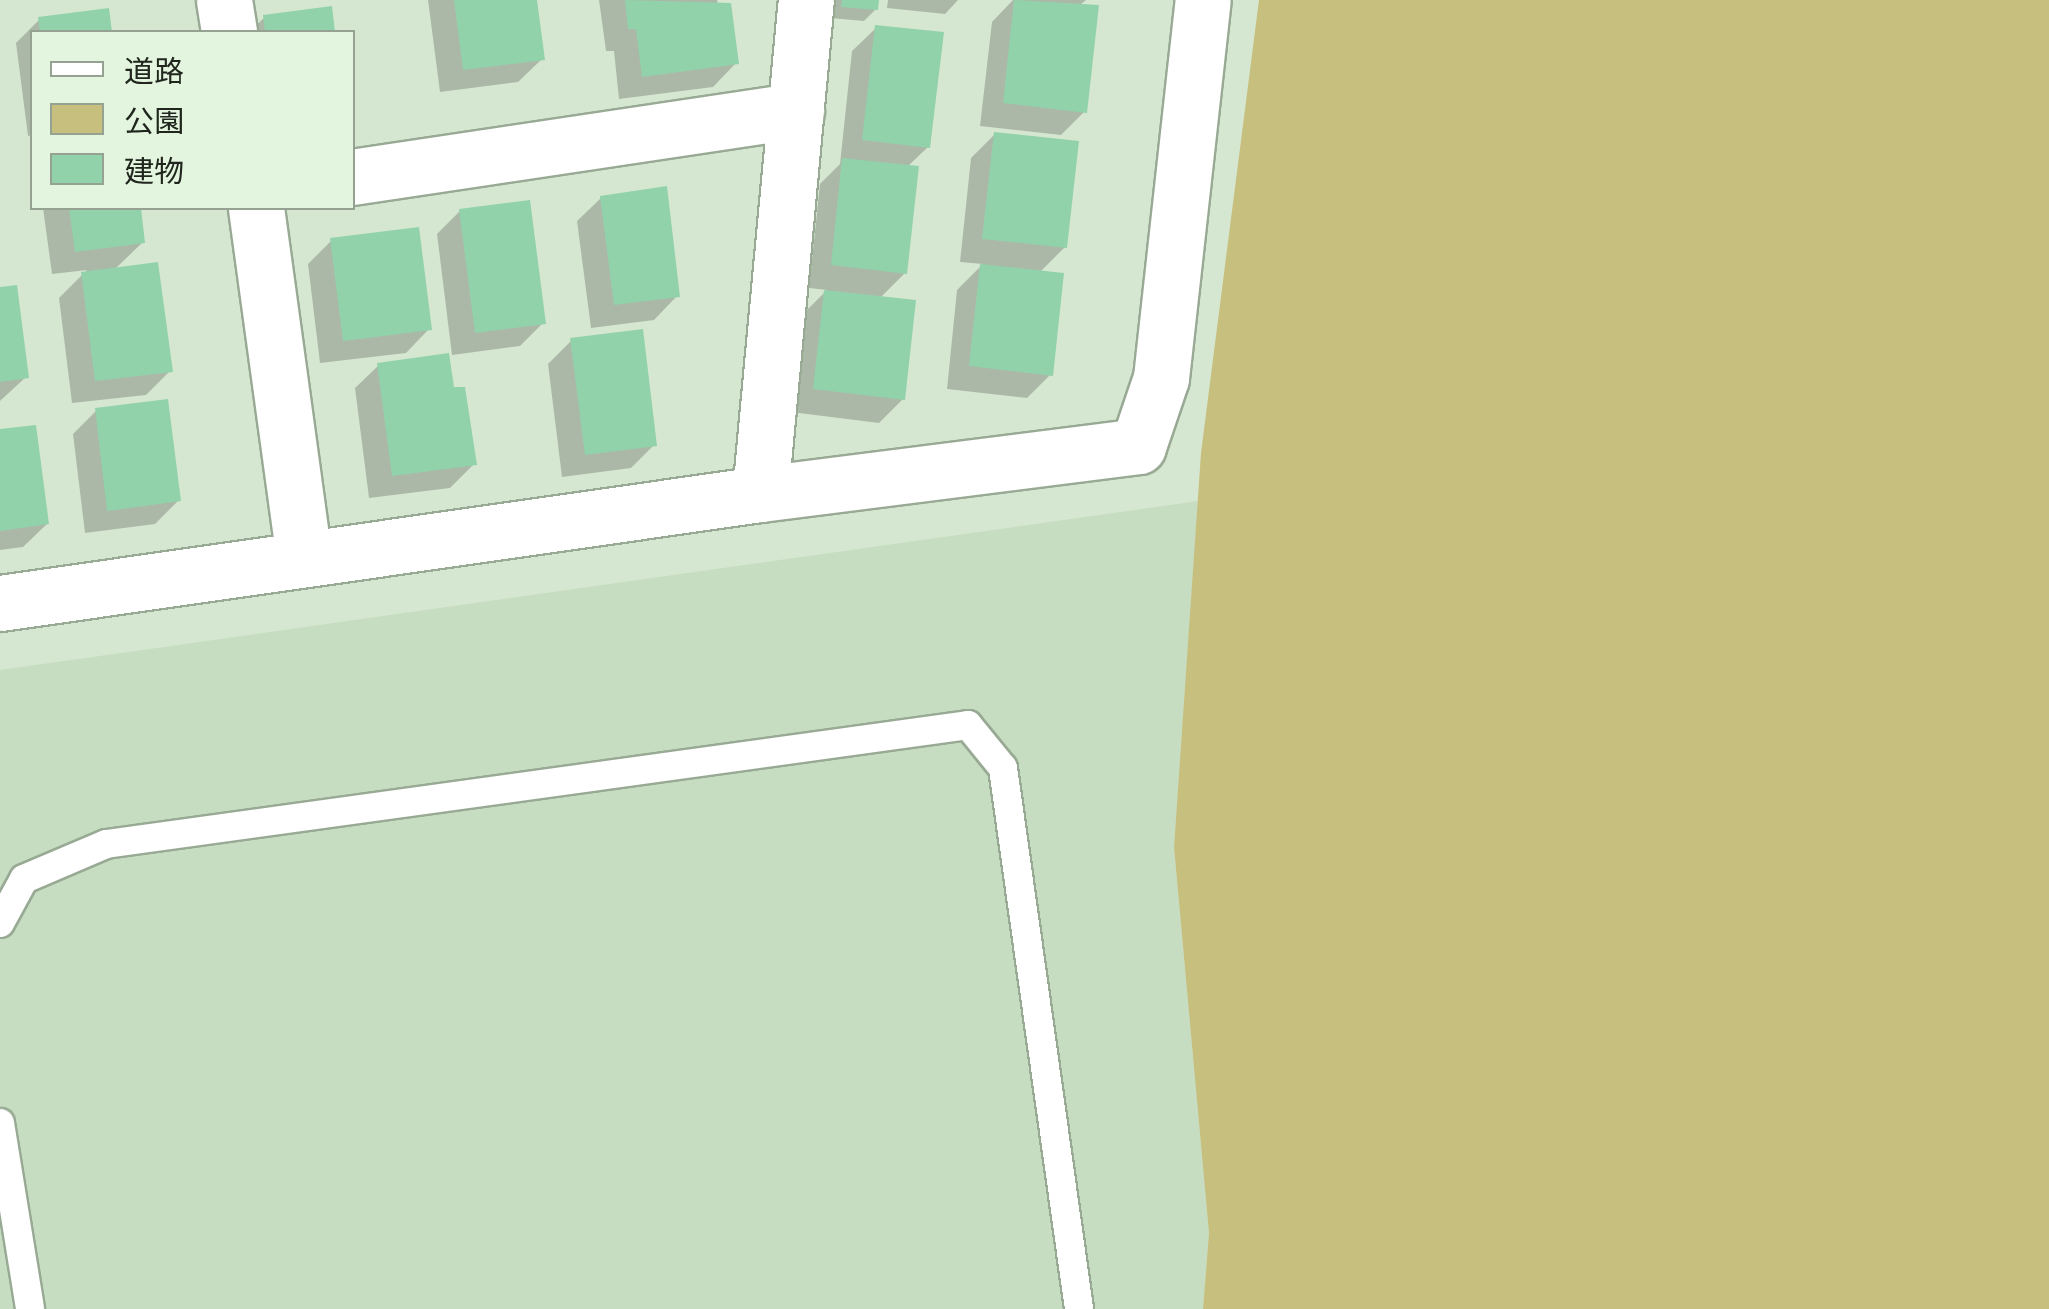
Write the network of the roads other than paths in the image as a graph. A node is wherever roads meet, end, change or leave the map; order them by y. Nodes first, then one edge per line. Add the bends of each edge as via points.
1 (224, 0) edge
2 (806, 0) edge
3 (1204, 0) edge
4 (229, 30) edge
5 (796, 110) junction
6 (355, 177) edge
7 (256, 210) edge
8 (760, 494) junction
9 (304, 559) junction
10 (0, 603) edge
11 (0, 923) edge
12 (0, 1123) edge
13 (5, 1189) edge
14 (30, 1309) edge
15 (1080, 1309) edge

1 - 4 street
2 - 5 street
3 - 8 street via 1160,378 1138,446
5 - 6 street
5 - 8 street
7 - 9 street
8 - 9 street
9 - 10 street
11 - 15 lane via 24,879 106,844 968,725 1004,768
12 - 13 lane
13 - 14 lane

